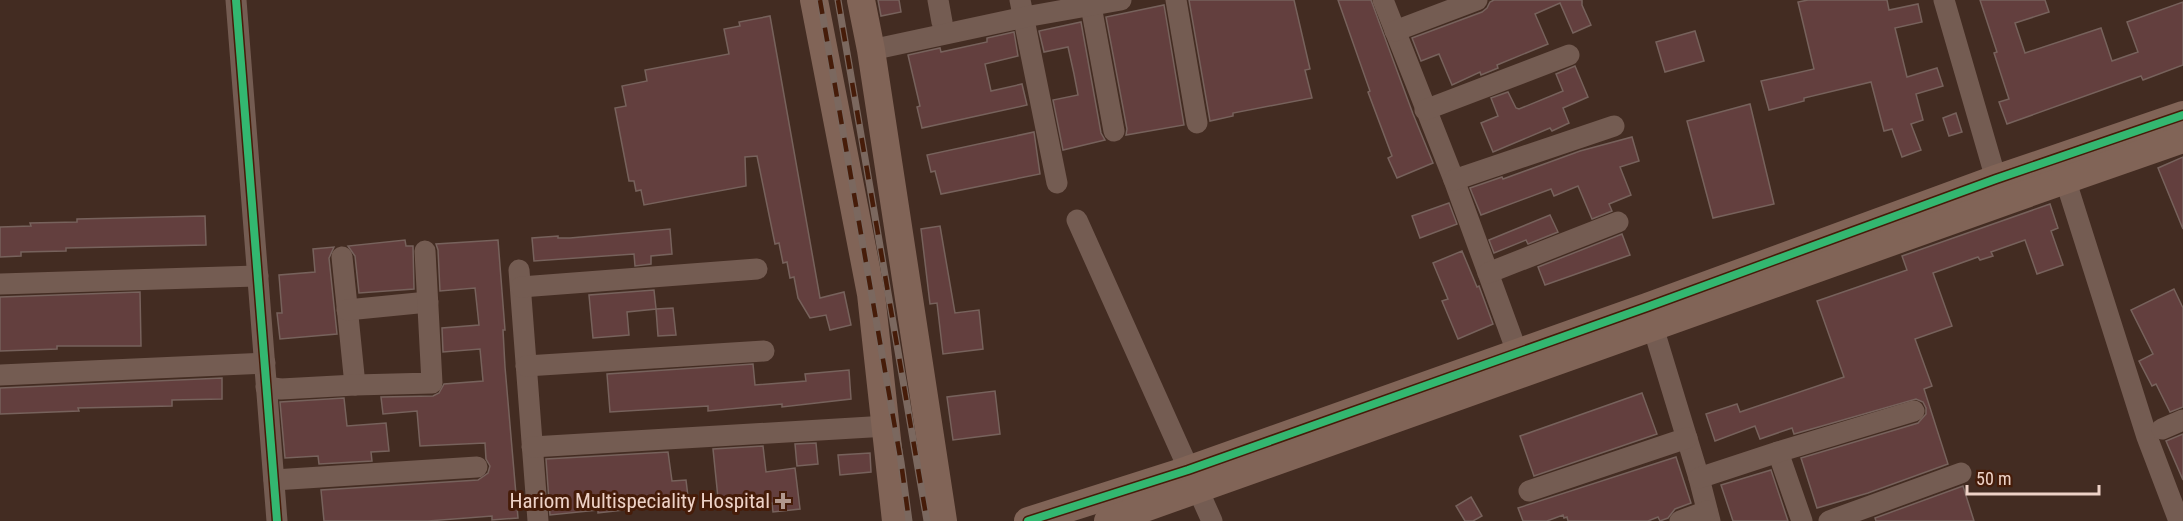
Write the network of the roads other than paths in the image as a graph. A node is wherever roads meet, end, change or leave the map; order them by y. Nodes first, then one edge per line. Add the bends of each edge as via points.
1 (236, 0) edge
2 (814, 0) edge
3 (861, 0) edge
4 (938, 0) edge
5 (1121, 0) edge
6 (1176, 0) edge
7 (1383, 0) edge
8 (1477, 0) edge
9 (1944, 0) edge
10 (1091, 6) junction
11 (1022, 9) edge
12 (942, 22) dead end
13 (1395, 31) junction
14 (871, 50) junction
15 (1569, 55) dead end
16 (1425, 110) junction
17 (2183, 115) edge
18 (1197, 123) dead end
19 (1614, 126) dead end
20 (1113, 131) dead end
21 (2183, 140) edge
22 (2062, 169) junction
23 (1996, 179) junction
24 (1454, 180) junction
25 (1057, 183) dead end
26 (1077, 220) dead end
27 (1618, 222) dead end
28 (425, 250) dead end
29 (342, 257) dead end
30 (758, 269) dead end
31 (1488, 273) junction
32 (258, 276) junction
33 (0, 284) edge
34 (428, 302) junction
35 (347, 310) junction
36 (1650, 317) junction
37 (764, 351) dead end
38 (1517, 352) junction
39 (265, 363) junction
40 (526, 366) junction
41 (0, 375) edge
42 (355, 385) junction
43 (266, 387) junction
44 (1914, 411) dead end
45 (2183, 420) edge
46 (887, 426) junction
47 (2162, 429) dead end
48 (1687, 438) junction
49 (532, 447) junction
50 (1778, 452) junction
51 (477, 467) dead end
52 (1961, 473) dead end
53 (1699, 478) junction
54 (1192, 479) junction
55 (274, 480) junction
56 (1529, 491) dead end
57 (1708, 516) edge
58 (277, 521) edge
59 (538, 521) edge
60 (896, 521) edge
61 (943, 521) edge
62 (1028, 521) edge
63 (1107, 521) edge
64 (1212, 521) edge
65 (1680, 521) edge
66 (1802, 521) edge
67 (1829, 521) edge
68 (2179, 521) edge

1 - 32 street
2 - 46 street via 871,294
3 - 14 street
4 - 12 street
5 - 10 street
6 - 18 street
7 - 13 street
8 - 13 street
9 - 23 street
10 - 11 street
10 - 20 street
11 - 14 street
11 - 25 street
13 - 16 street
14 - 61 street
15 - 16 street
16 - 24 street
17 - 22 street
19 - 24 street
21 - 22 street
22 - 23 street
22 - 36 street
22 - 68 street via 2147,437
23 - 36 street
24 - 31 street
26 - 54 street
27 - 31 street
28 - 34 street
29 - 35 street
30 - 40 street via 520,278
31 - 38 street
32 - 33 street
32 - 39 street
34 - 35 street
34 - 42 street via 432,383
35 - 42 street
36 - 38 street
36 - 48 street
36 - 54 street
37 - 40 street
38 - 54 street
39 - 41 street
39 - 43 street
40 - 49 street
42 - 43 street
43 - 55 street
44 - 50 street
45 - 47 street
46 - 49 street
46 - 60 street
48 - 53 street
48 - 56 street
49 - 59 street
50 - 53 street
50 - 66 street
51 - 55 street
52 - 67 street
53 - 57 street
54 - 62 street
54 - 63 street
54 - 64 street
55 - 58 street
57 - 65 street

